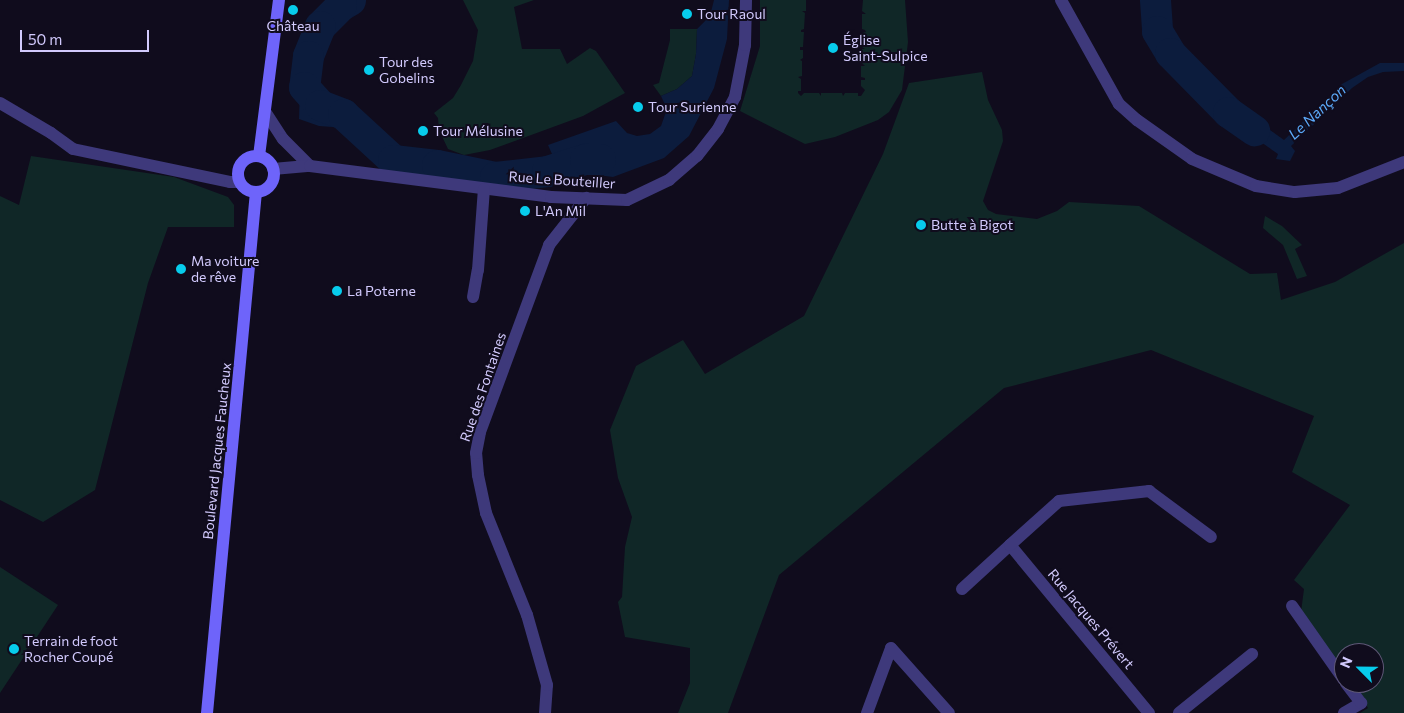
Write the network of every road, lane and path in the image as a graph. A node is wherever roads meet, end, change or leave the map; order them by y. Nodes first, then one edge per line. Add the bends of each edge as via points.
1 (279, 0) edge
2 (746, 0) edge
3 (1061, 0) edge
4 (0, 103) edge
5 (266, 113) junction
6 (259, 156) junction
7 (1404, 162) edge
8 (310, 166) junction
9 (273, 169) junction
10 (240, 182) junction
11 (484, 189) junction
12 (256, 192) junction
13 (586, 198) junction
14 (472, 297) dead end
15 (1212, 537) dead end
16 (1010, 545) junction
17 (962, 588) dead end
18 (1292, 606) dead end
19 (1252, 654) dead end
20 (1334, 666) edge
21 (1354, 693) edge
22 (207, 713) edge
23 (545, 713) edge
24 (867, 713) edge
25 (949, 713) edge
26 (1149, 713) edge
27 (1179, 713) edge
28 (1344, 713) edge

1 - 5 main road
2 - 13 street, Rue Le Bouteiller via 745,45 735,97 718,130 697,156 669,180 627,200
3 - 7 street via 1119,104 1192,159 1256,186 1295,192 1338,188
4 - 10 street via 73,149
5 - 6 main road
5 - 8 street via 283,138
6 - 9 main road via 268,160
6 - 10 main road via 243,161 238,171
8 - 9 street, Rue Le Bouteiller
8 - 11 street, Rue Le Bouteiller via 360,170
9 - 12 main road via 270,185
10 - 12 main road via 246,189
11 - 13 street, Rue Le Bouteiller
11 - 14 street via 478,270
12 - 22 main road, Boulevard Jacques Faucheux
13 - 23 street, Rue des Fontaines via 549,245 480,432 476,453 486,513 527,615 547,685
15 - 16 street via 1149,491 1059,501
16 - 17 street
16 - 26 street, Rue Jacques Prévert
18 - 20 street
19 - 27 street
21 - 28 street via 1361,703
24 - 25 street via 891,648

